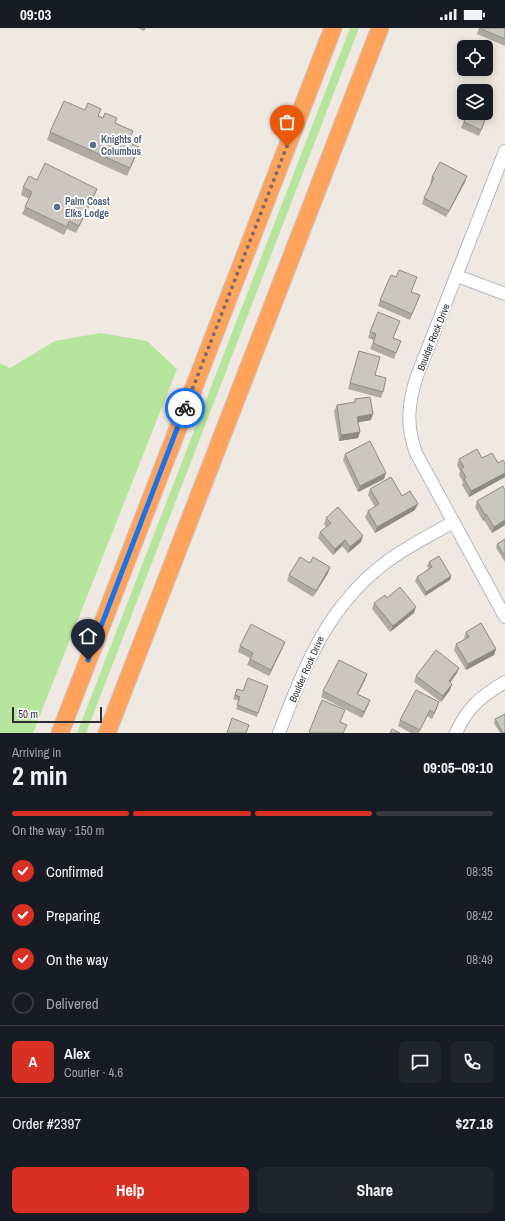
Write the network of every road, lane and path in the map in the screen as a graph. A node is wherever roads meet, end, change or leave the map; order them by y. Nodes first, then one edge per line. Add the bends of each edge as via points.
1 (333, 28) edge
2 (380, 28) edge
3 (505, 151) edge
4 (457, 276) junction
5 (505, 294) edge
6 (453, 522) junction
7 (505, 616) edge
8 (505, 682) edge
9 (60, 733) edge
10 (107, 733) edge
11 (279, 733) edge
12 (456, 733) edge

1 - 9 highway
2 - 10 highway
3 - 4 street, Boulder Rock Drive
4 - 5 street
4 - 6 street, Boulder Rock Drive via 417,376 411,396 409,419 410,435 416,453
6 - 7 street, Boulder Rock Drive
6 - 11 street, Boulder Rock Drive via 387,562 350,596 315,646
8 - 12 street via 476,702

